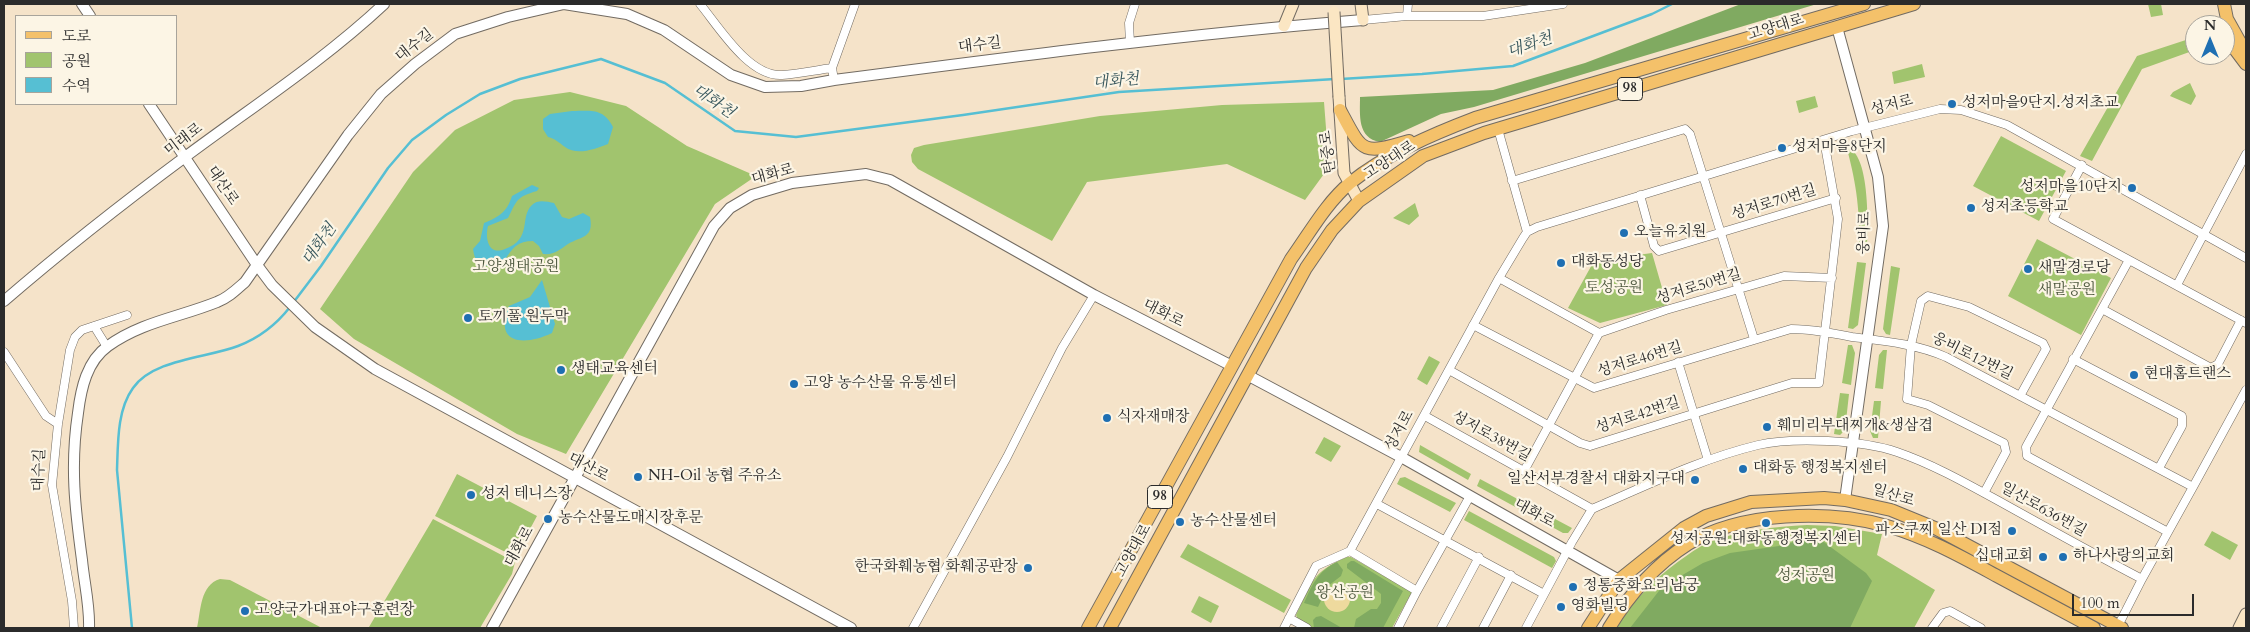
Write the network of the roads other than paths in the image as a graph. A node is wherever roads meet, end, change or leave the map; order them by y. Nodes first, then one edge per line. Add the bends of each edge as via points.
1 (82, 4) edge
2 (384, 4) edge
3 (564, 4) edge
4 (700, 4) edge
5 (855, 4) edge
6 (1135, 4) edge
7 (1293, 4) edge
8 (1361, 4) edge
9 (1408, 4) edge
10 (1563, 4) edge
11 (1864, 4) edge
12 (1914, 4) edge
13 (2224, 4) edge
14 (1333, 8) edge
15 (89, 15) edge
16 (1407, 16) junction
17 (1363, 20) junction
18 (1284, 26) junction
19 (1838, 27) junction
20 (1130, 43) junction
21 (2235, 49) edge
22 (2246, 53) edge
23 (2246, 64) edge
24 (832, 68) junction
25 (834, 80) junction
26 (1339, 104) junction
27 (150, 105) edge
28 (1866, 127) junction
29 (1498, 129) junction
30 (1437, 132) junction
31 (1824, 140) junction
32 (2246, 154) edge
33 (184, 157) junction
34 (2082, 165) junction
35 (1704, 177) junction
36 (1512, 181) junction
37 (1349, 184) junction
38 (1640, 195) junction
39 (1836, 198) junction
40 (1359, 201) junction
41 (1527, 232) junction
42 (1721, 233) junction
43 (2204, 234) junction
44 (2246, 258) edge
45 (2129, 260) junction
46 (257, 265) junction
47 (1498, 278) junction
48 (1832, 278) junction
49 (2178, 285) junction
50 (1738, 289) junction
51 (1094, 295) junction
52 (4, 302) edge
53 (2102, 309) junction
54 (127, 315) dead end
55 (2243, 321) edge
56 (1473, 325) junction
57 (94, 326) junction
58 (1826, 332) junction
59 (1599, 333) junction
60 (1754, 339) junction
61 (1868, 339) junction
62 (1911, 345) junction
63 (107, 346) junction
64 (4, 352) edge
65 (2073, 359) junction
66 (1678, 362) junction
67 (1232, 366) junction
68 (1449, 370) junction
69 (1249, 376) junction
70 (1574, 379) junction
71 (2246, 390) edge
72 (2020, 396) junction
73 (2043, 408) junction
74 (1694, 413) junction
75 (1425, 416) junction
76 (58, 424) junction
77 (1548, 424) junction
78 (1855, 444) junction
79 (1401, 457) junction
80 (1708, 460) junction
81 (2159, 468) junction
82 (1524, 471) junction
83 (576, 478) junction
84 (2193, 487) junction
85 (1984, 493) junction
86 (1470, 496) junction
87 (1846, 500) junction
88 (1377, 504) junction
89 (1592, 509) junction
90 (2168, 532) junction
91 (1445, 540) junction
92 (1568, 550) junction
93 (1350, 551) junction
94 (1480, 557) junction
95 (1511, 575) junction
96 (2142, 579) junction
97 (1618, 580) junction
98 (1417, 590) junction
99 (1544, 594) junction
100 (2246, 614) edge
101 (1289, 618) junction
102 (2120, 627) edge
103 (74, 628) edge
104 (89, 628) edge
105 (492, 628) edge
106 (851, 628) edge
107 (913, 628) edge
108 (1088, 628) edge
109 (1110, 628) edge
110 (1284, 628) edge
111 (1308, 628) edge
112 (1398, 628) edge
113 (1441, 628) edge
114 (1483, 628) edge
115 (1526, 628) edge
116 (1588, 628) edge
117 (1609, 628) edge
118 (1932, 628) edge
119 (1981, 628) edge
120 (2094, 628) edge
121 (2239, 628) edge

1 - 15 street
2 - 33 street, 미래로 via 273,94
3 - 25 street, 대수길 via 627,14 664,30 730,75 765,87 801,86
3 - 46 street, 대수길 via 455,34 415,64 381,94 348,135
4 - 24 street via 747,61 762,71 780,75
5 - 24 street
6 - 20 street via 1129,23
7 - 18 main road
8 - 17 main road
9 - 16 street
10 - 16 street, 대수길 via 1483,16
11 - 30 main road, 고양대로 / 98
12 - 19 main road, 고양대로 / 98
13 - 22 main road via 2227,20
14 - 26 main road, 탄중로, bridge
16 - 17 street, 대수길
17 - 18 street, 대수길
18 - 20 street, 대수길
19 - 28 street, 웅비로
19 - 29 main road, 고양대로 / 98
20 - 25 street, 대수길
21 - 23 main road
24 - 25 street
26 - 30 main road via 1359,142 1372,150
26 - 37 main road, 탄중로 via 1344,173
27 - 33 street, 대산로
28 - 31 street, 성저로
28 - 34 street, 성저로 via 1940,109 1961,110 2007,125
28 - 61 street, 웅비로 via 1878,177 1883,226
29 - 36 street
29 - 40 main road, 고양대로 / 98 via 1423,156
30 - 37 main road, 고양대로 / 98
31 - 35 street, 성저로
31 - 39 street
32 - 43 street
33 - 46 street, 대산로
33 - 52 street, 미래로 via 62,251
34 - 43 street, 성저로
34 - 45 street via 2053,219
35 - 36 street via 1690,134 1685,129
35 - 38 street, 성저로
35 - 42 street, 성저로70번길
36 - 41 street
37 - 40 main road, 탄중로
37 - 67 main road, 고양대로 / 98 via 1291,259
38 - 41 street, 성저로
38 - 42 street, 성저로70번길 via 1654,246 1659,251
39 - 42 street, 성저로70번길
39 - 48 street via 1838,219
40 - 69 main road, 고양대로 / 98 via 1332,230 1306,268
41 - 47 street, 성저로
42 - 50 street, 성저로70번길
43 - 44 street, 성저로
43 - 49 street
45 - 49 street
45 - 53 street
46 - 63 street, 대수길 via 245,282 218,302 153,322
46 - 83 street, 대산로 via 272,285 315,327 375,369
47 - 56 street, 성저로
47 - 59 street
48 - 50 street, 성저로50번길 via 1784,276
48 - 58 street
49 - 55 street
50 - 59 street, 성저로50번길
50 - 60 street, 성저로70번길
51 - 67 street, 대화로
51 - 83 street, 대화로 via 890,180 866,174 792,183 752,195 730,208 714,226
51 - 107 street via 1062,348 1007,457
53 - 55 street via 2211,368 2218,364
53 - 65 street
54 - 57 street, 대수길
56 - 68 street, 성저로
56 - 70 street, 성저로46번길
57 - 63 street
57 - 76 street, 대수길 via 82,330 70,350
58 - 60 street, 성저로46번길 via 1791,329
58 - 61 street, 웅비로12번길
58 - 74 street, 성저로42번길 via 1819,383 1792,383
59 - 70 street
60 - 66 street, 성저로46번길
61 - 62 street, 웅비로12번길
61 - 78 street, 웅비로
62 - 72 street, 웅비로12번길 via 1939,354
62 - 72 street, 웅비로12번길 via 1924,298 1928,296 1969,307 2043,343 2046,349
62 - 85 street, 웅비로12번길 via 1906,399 1928,406 2004,443 2006,452
63 - 104 street, 대수길 via 92,362 81,388 73,447 73,489
64 - 76 street via 46,416
65 - 73 street
65 - 81 street via 2182,416 2182,426
66 - 70 street, 성저로46번길 via 1594,388
66 - 74 street
67 - 108 main road, 고양대로 / 98
68 - 75 street, 성저로
68 - 77 street, 성저로42번길
69 - 79 street, 대화로
69 - 109 main road, 고양대로 / 98
70 - 77 street
71 - 84 street
72 - 73 street, 웅비로12번길
73 - 81 street
73 - 90 street via 2026,447 2028,456
74 - 77 street, 성저로42번길 via 1590,446
74 - 80 street
75 - 79 street, 성저로
75 - 82 street, 성저로38번길
76 - 103 street, 대수길 via 52,485
77 - 82 street
78 - 80 street via 1774,442
78 - 85 street via 1896,452
78 - 87 street, 웅비로
79 - 86 street, 대화로
79 - 88 street, 성저로
80 - 89 street
81 - 84 street
82 - 89 street, 성저로38번길
83 - 105 street, 대화로
83 - 106 street, 대산로
84 - 90 street
85 - 96 street, 일산로636번길
86 - 91 street
86 - 92 street, 대화로
87 - 97 main road, 일산로 via 1751,502 1706,516 1663,544
87 - 102 main road, 일산로 via 1891,510 1935,528
88 - 91 street
88 - 93 street, 성저로
89 - 92 street
90 - 96 street
91 - 94 street
91 - 98 street
92 - 97 street, 대화로
92 - 99 street
93 - 98 street
93 - 101 street via 1316,566
94 - 95 street
94 - 113 street
95 - 99 street
95 - 114 street
96 - 102 street
97 - 116 main road, 일산로
98 - 112 street
99 - 115 street
100 - 121 main road
101 - 110 street
101 - 111 street
117 - 120 main road, 일산로 via 1636,588 1662,564 1710,533 1744,522 1824,516 1887,526 1938,545
118 - 119 street via 1943,613 1950,611

